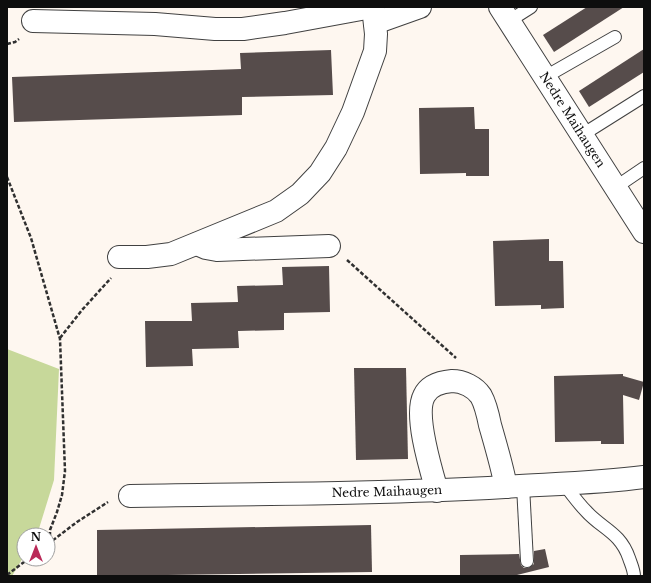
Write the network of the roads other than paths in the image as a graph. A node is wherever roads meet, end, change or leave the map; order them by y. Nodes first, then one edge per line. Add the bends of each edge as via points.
1 (420, 7) edge
2 (531, 7) edge
3 (373, 12) edge
4 (505, 14) edge
5 (155, 16) edge
6 (33, 21) dead end
7 (615, 37) dead end
8 (545, 77) junction
9 (644, 96) edge
10 (582, 135) junction
11 (644, 168) edge
12 (616, 187) junction
13 (644, 232) edge
14 (197, 244) junction
15 (330, 246) road end
16 (119, 257) road end
17 (644, 477) edge
18 (564, 484) junction
19 (514, 487) junction
20 (437, 491) junction
21 (130, 496) road end
22 (527, 561) dead end
23 (634, 576) edge

1 - 3 street
2 - 4 lane
3 - 5 street via 243,29 215,29
3 - 14 street via 375,51 340,141 320,173 300,194 276,212
4 - 8 street, Nedre Maihaugen
5 - 6 street
7 - 8 lane
8 - 10 street, Nedre Maihaugen
9 - 10 lane
10 - 12 street, Nedre Maihaugen
11 - 12 lane
12 - 13 street, Nedre Maihaugen
14 - 15 street via 216,250
14 - 16 street via 171,254
17 - 18 street, Nedre Maihaugen
18 - 19 street, Nedre Maihaugen
18 - 23 lane via 586,512 622,542
19 - 20 street, Nedre Maihaugen
19 - 20 street via 501,462 480,395 473,388 456,381 445,382 428,390 421,404 425,443
19 - 22 lane
20 - 21 street, Nedre Maihaugen

